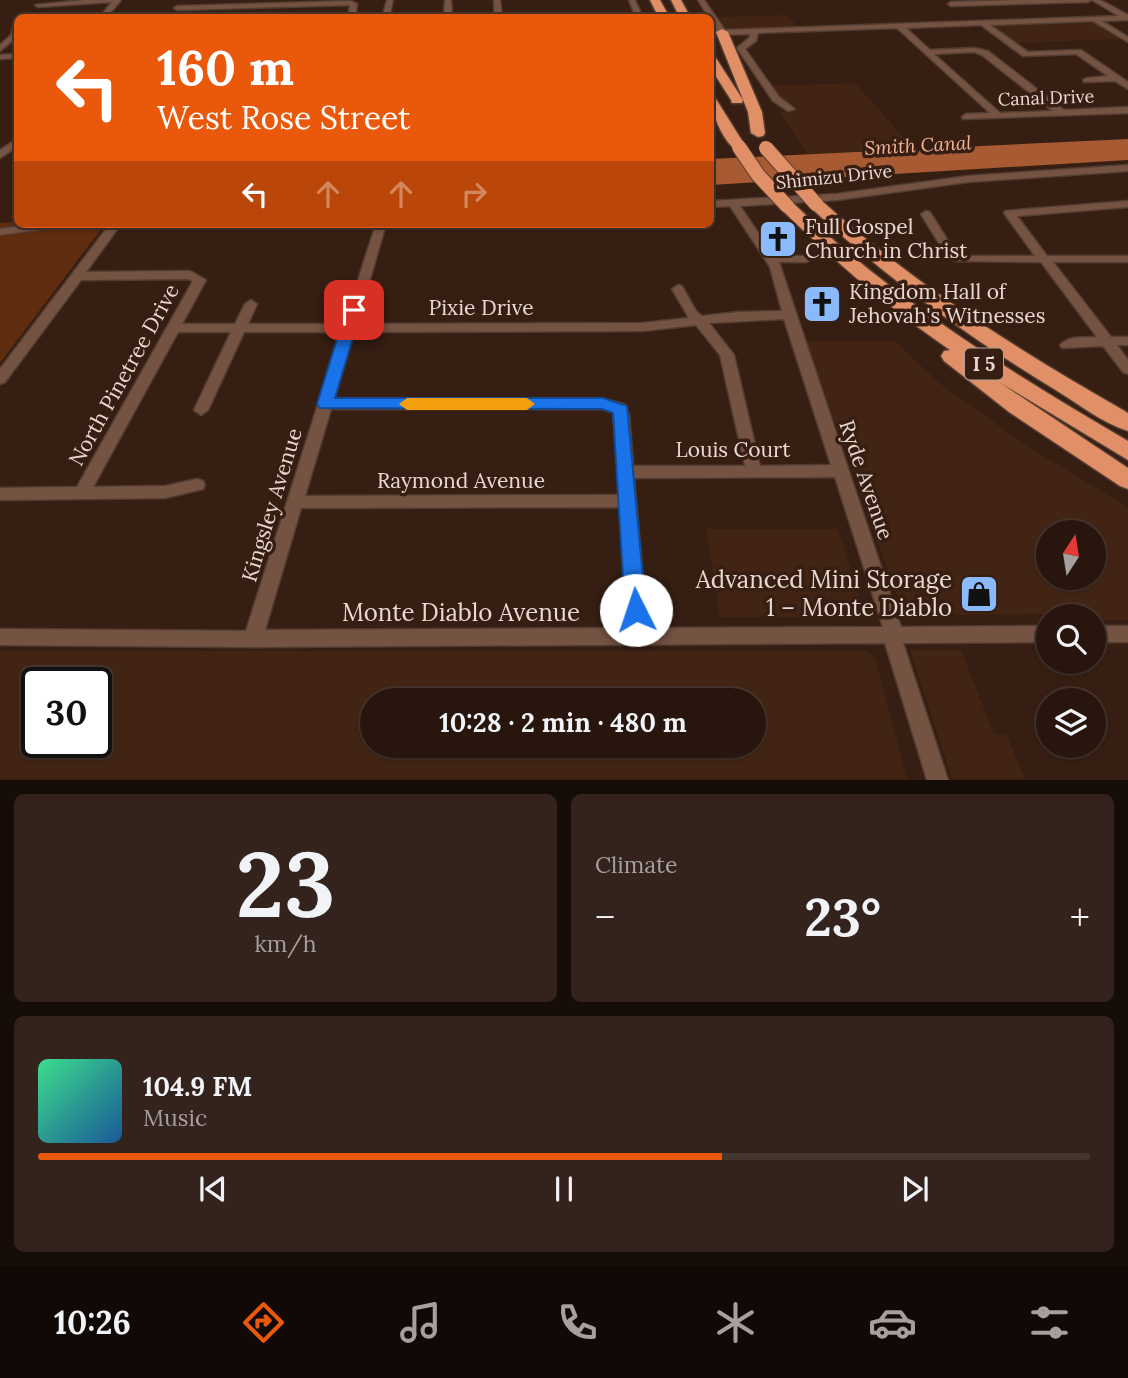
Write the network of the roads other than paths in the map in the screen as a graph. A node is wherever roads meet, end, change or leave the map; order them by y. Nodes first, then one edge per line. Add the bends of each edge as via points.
1 (117, 0) edge
2 (182, 0) edge
3 (1088, 0) edge
4 (1095, 0) edge
5 (948, 2) edge
6 (41, 3) edge
7 (230, 6) junction
8 (177, 8) junction
9 (959, 10) dead end
10 (31, 11) dead end
11 (105, 14) edge
12 (172, 14) edge
13 (227, 14) edge
14 (352, 14) edge
15 (967, 16) dead end
16 (1127, 18) edge
17 (1094, 19) junction
18 (979, 23) junction
19 (899, 26) junction
20 (755, 31) junction
21 (716, 32) edge
22 (14, 36) edge
23 (1128, 40) edge
24 (0, 49) edge
25 (928, 52) junction
26 (0, 57) edge
27 (14, 57) edge
28 (714, 63) edge
29 (0, 66) edge
30 (1117, 78) junction
31 (1087, 80) dead end
32 (1128, 86) edge
33 (714, 106) edge
34 (791, 109) dead end
35 (1128, 110) edge
36 (1062, 113) junction
37 (998, 116) junction
38 (966, 117) dead end
39 (714, 119) edge
40 (758, 133) junction
41 (735, 143) junction
42 (14, 144) edge
43 (0, 155) edge
44 (1128, 168) edge
45 (733, 203) junction
46 (714, 204) edge
47 (1128, 204) edge
48 (926, 214) dead end
49 (30, 228) edge
50 (113, 228) edge
51 (380, 228) edge
52 (0, 232) edge
53 (771, 259) junction
54 (806, 259) dead end
55 (1043, 259) junction
56 (1128, 259) edge
57 (848, 264) junction
58 (76, 276) junction
59 (678, 289) dead end
60 (251, 304) dead end
61 (950, 313) junction
62 (789, 315) junction
63 (700, 321) junction
64 (240, 327) junction
65 (349, 327) junction
66 (174, 328) junction
67 (1107, 341) junction
68 (1128, 341) edge
69 (1067, 345) dead end
70 (1128, 369) edge
71 (0, 379) edge
72 (325, 404) junction
73 (201, 410) dead end
74 (1128, 411) edge
75 (1128, 424) edge
76 (1128, 452) edge
77 (754, 471) junction
78 (840, 471) junction
79 (625, 472) junction
80 (1128, 480) edge
81 (197, 485) dead end
82 (82, 492) junction
83 (0, 494) edge
84 (628, 501) junction
85 (295, 502) junction
86 (893, 634) junction
87 (1036, 634) edge
88 (1106, 634) edge
89 (1128, 634) edge
90 (0, 637) edge
91 (638, 637) junction
92 (253, 639) junction
93 (938, 779) edge

1 - 6 street
1 - 11 street
2 - 8 street
3 - 5 street
4 - 16 street
5 - 9 street
6 - 10 street
7 - 8 street
7 - 13 street
7 - 14 street via 353,3
8 - 12 street
15 - 18 street
16 - 17 street
17 - 18 street
17 - 23 street
18 - 19 street
18 - 30 street via 1026,54 1078,52
19 - 20 street
19 - 25 street
20 - 21 street
20 - 34 street via 753,39 741,48 776,99
21 - 40 highway via 755,112
22 - 24 street
25 - 36 street via 982,51
25 - 37 street
26 - 27 street
27 - 29 street
28 - 40 highway, I 5
30 - 31 street
30 - 32 street
33 - 41 highway, I 5
35 - 36 street, Canal Drive
36 - 37 street, Canal Drive
37 - 38 street, Canal Drive
39 - 41 highway
40 - 61 highway, I 5, bridge via 816,204 859,244
41 - 57 highway, I 5, bridge via 787,206
42 - 43 street
44 - 45 street, Shimizu Drive
45 - 46 street, Shimizu Drive
45 - 53 street, Ryde Avenue
47 - 55 street via 1012,212
48 - 55 street via 959,259
49 - 52 street
50 - 58 street
51 - 65 street, Kingsley Avenue
53 - 54 street
53 - 62 street, Ryde Avenue
55 - 56 street
55 - 67 street
57 - 76 highway, I 5 via 981,362
57 - 80 highway via 973,374
58 - 66 street, North Pinetree Drive via 190,275 199,279
58 - 71 street
59 - 63 street
60 - 64 street
61 - 74 highway
61 - 75 highway, I 5 via 1020,361
62 - 63 street, Pixie Drive
62 - 78 street, Ryde Avenue
63 - 65 street, Pixie Drive via 643,327
63 - 77 street via 727,355
64 - 65 street, Pixie Drive
64 - 66 street, Pixie Drive
64 - 73 street
65 - 72 street, Kingsley Avenue
66 - 82 street, North Pinetree Drive
67 - 68 street
67 - 69 street
67 - 70 street
72 - 79 street via 603,404 619,408 622,415
72 - 85 street, Kingsley Avenue
77 - 78 street, Louis Court
77 - 79 street, Louis Court
78 - 86 street, Ryde Avenue
79 - 84 street
81 - 82 street via 165,492
82 - 83 street
84 - 85 street, Raymond Avenue
84 - 91 street
85 - 92 street, Kingsley Avenue
86 - 87 street, Monte Diablo Avenue
86 - 91 street, Monte Diablo Avenue
86 - 93 street, Ryde Avenue
88 - 89 street
90 - 92 street, Monte Diablo Avenue
91 - 92 street, Monte Diablo Avenue

